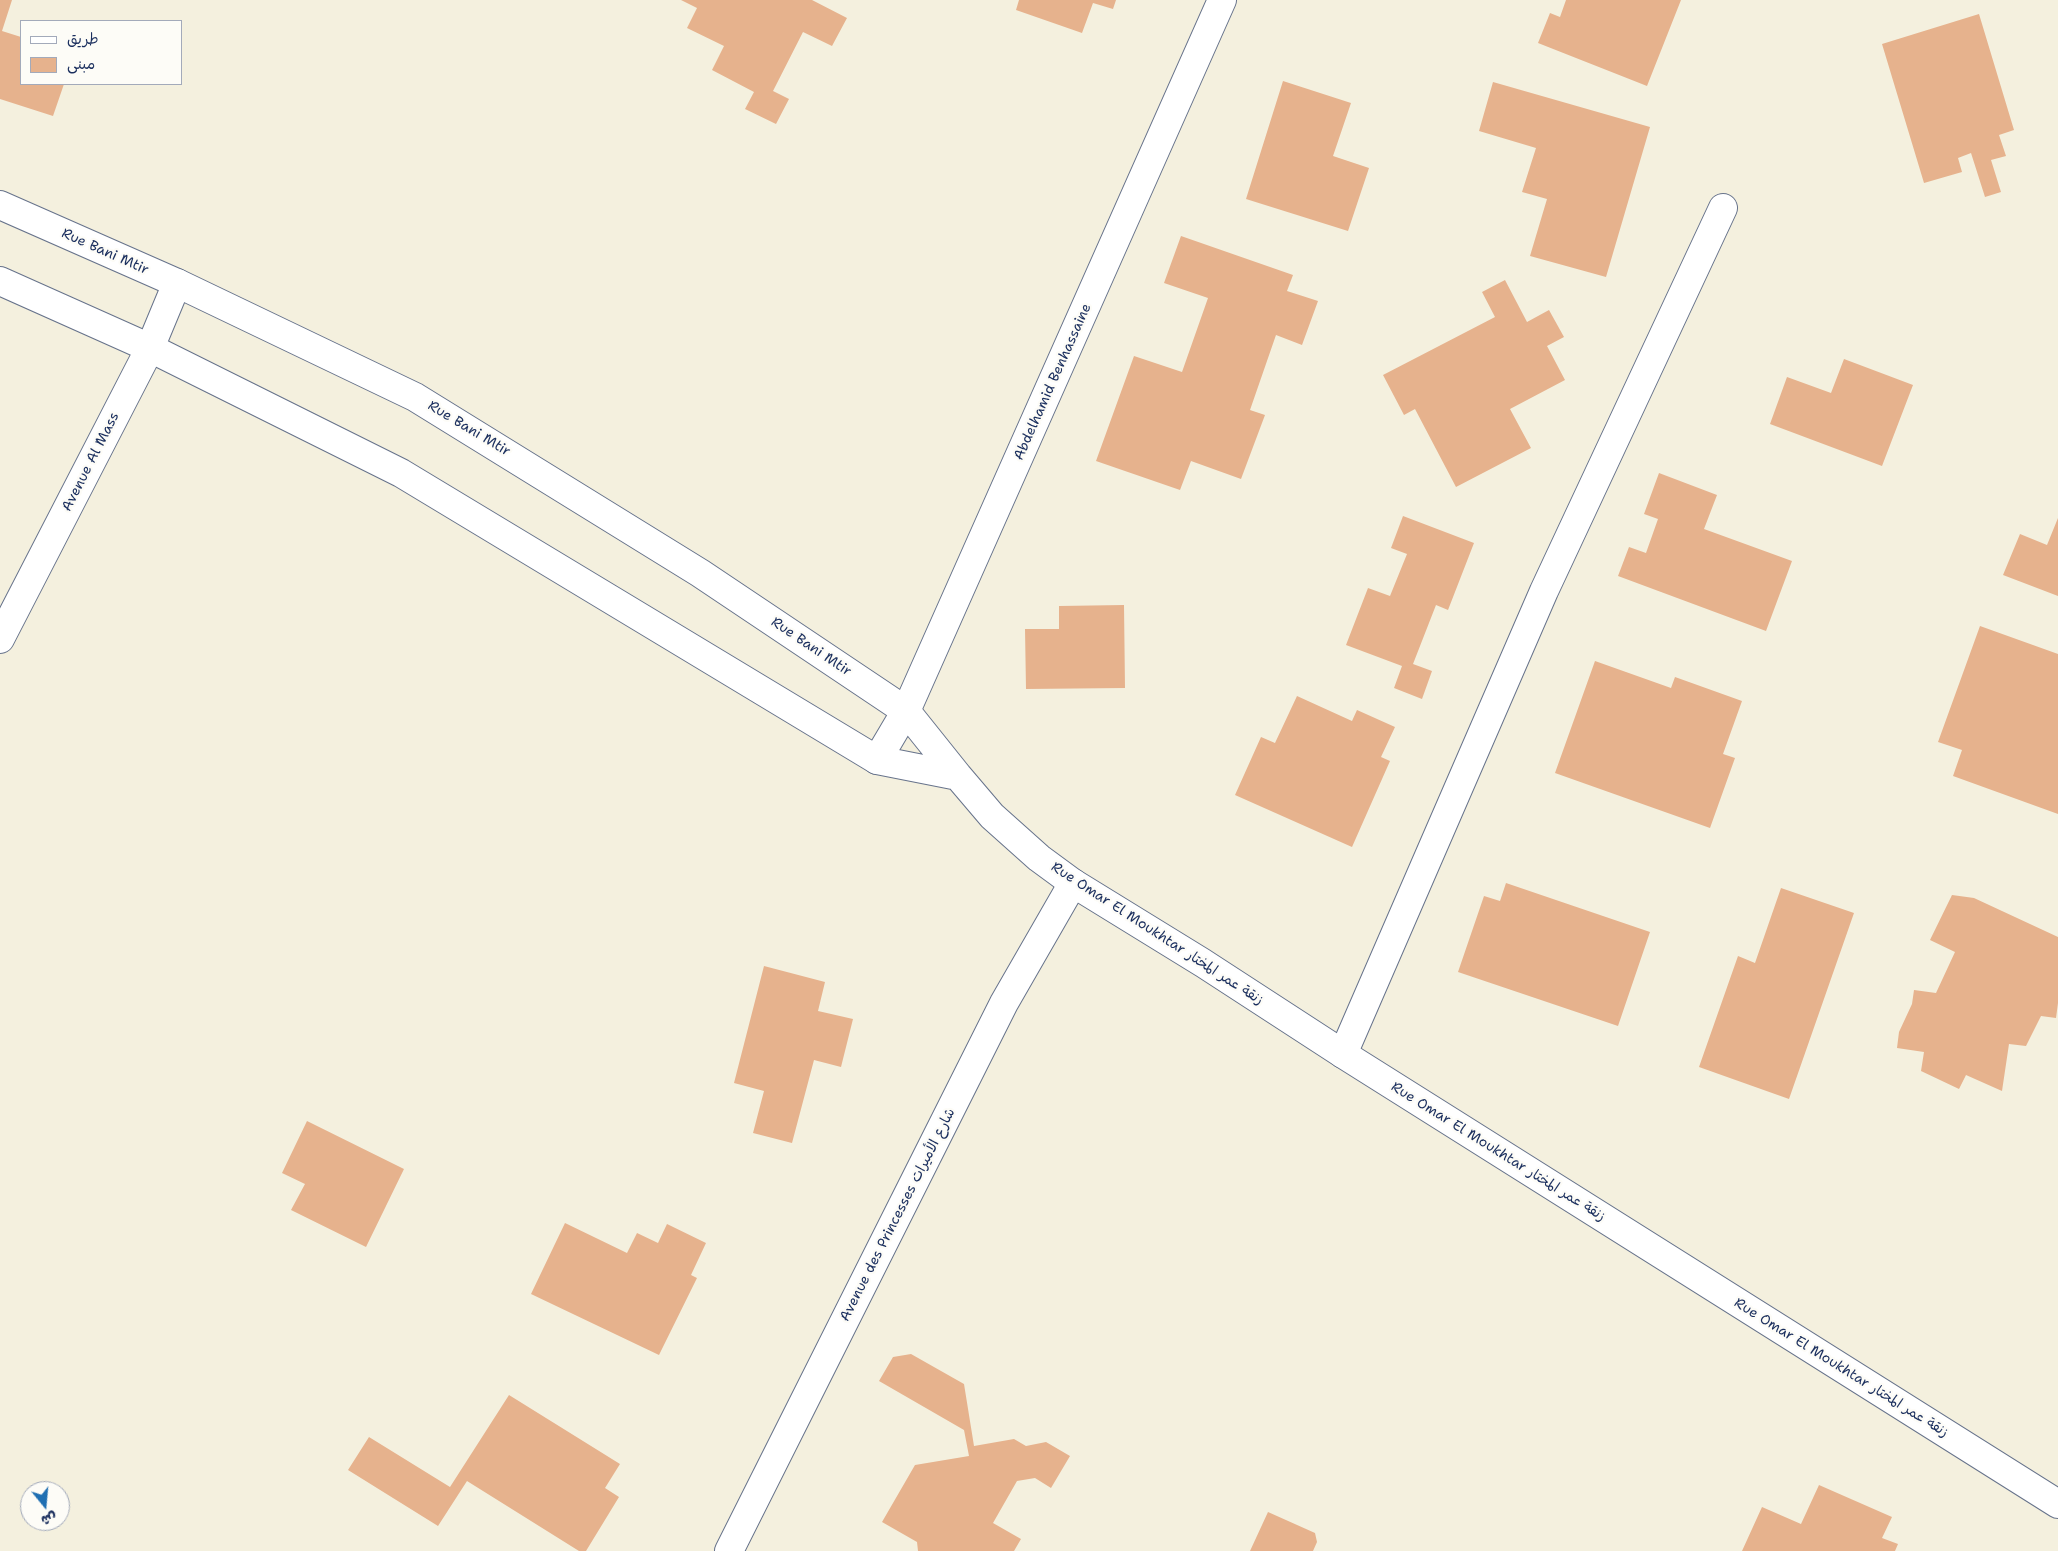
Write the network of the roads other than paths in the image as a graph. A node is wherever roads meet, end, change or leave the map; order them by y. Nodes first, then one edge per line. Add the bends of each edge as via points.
1 (1222, 0) edge
2 (0, 206) edge
3 (1723, 208) dead end
4 (0, 281) edge
5 (177, 283) junction
6 (150, 348) junction
7 (0, 639) edge
8 (906, 710) junction
9 (877, 760) junction
10 (958, 776) junction
11 (1073, 883) junction
12 (1343, 1054) junction
13 (2058, 1504) edge
14 (729, 1551) edge

1 - 8 street, Abdelhamid Benhassaine
2 - 5 street, Rue Bani Mtir
3 - 12 street via 1544,591
4 - 6 street
5 - 6 street, Avenue Al Mass
5 - 8 street, Rue Bani Mtir via 415,396 700,573
6 - 7 street, Avenue Al Mass
6 - 9 street via 401,473
8 - 9 street, Abdelhamid Benhassaine
8 - 10 street, Rue Omar El Moukhtar زنقة عمر المختار
9 - 10 street
10 - 11 street, Rue Omar El Moukhtar زنقة عمر المختار via 992,816
11 - 12 street, Rue Omar El Moukhtar زنقة عمر المختار
11 - 14 street, Avenue des Princesses شارع الأميرات via 1004,1004
12 - 13 street, Rue Omar El Moukhtar زنقة عمر المختار

